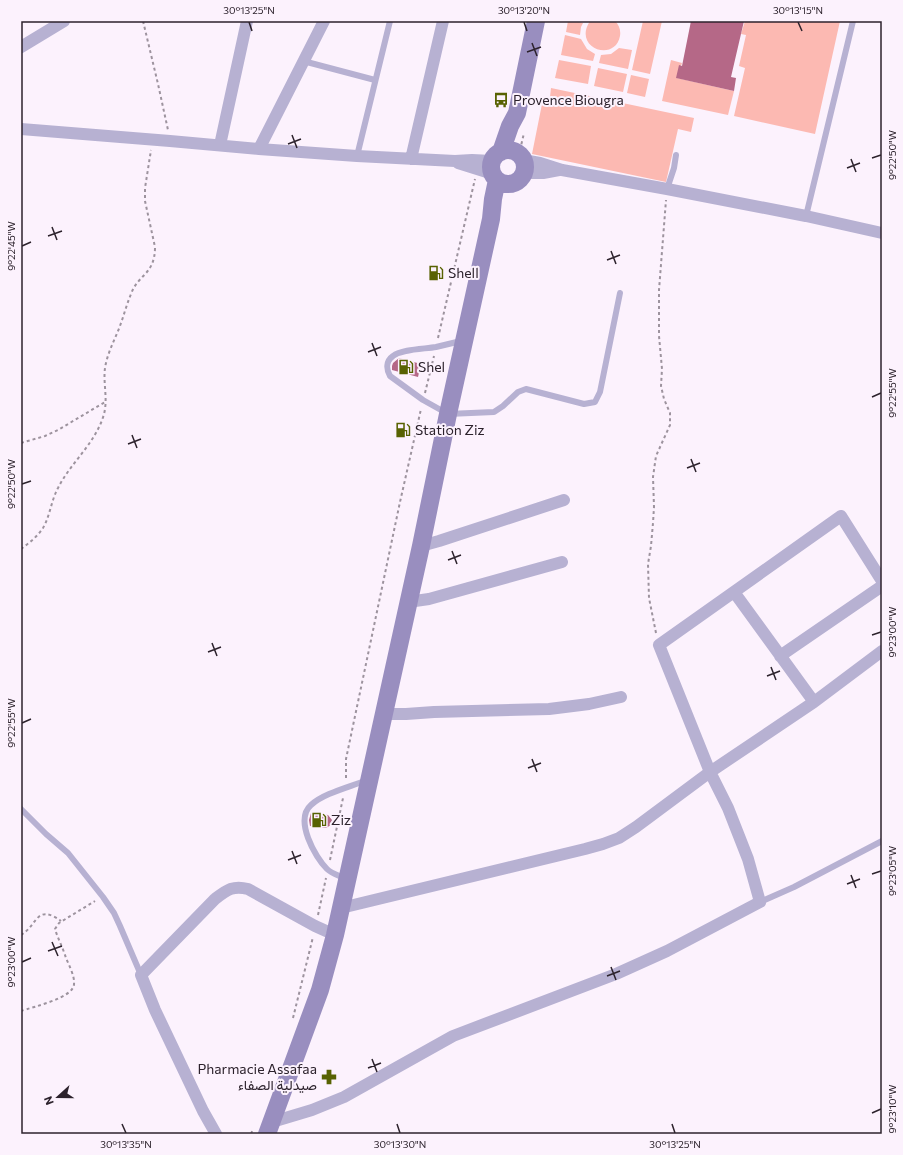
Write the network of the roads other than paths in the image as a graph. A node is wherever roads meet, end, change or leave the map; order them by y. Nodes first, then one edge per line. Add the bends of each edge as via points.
1 (64, 21) edge
2 (247, 21) edge
3 (324, 21) edge
4 (390, 21) edge
5 (443, 21) edge
6 (536, 21) edge
7 (853, 21) edge
8 (21, 47) edge
9 (303, 61) junction
10 (375, 80) junction
11 (21, 129) edge
12 (220, 145) junction
13 (259, 149) junction
14 (676, 154) dead end
15 (357, 156) junction
16 (411, 160) junction
17 (455, 162) junction
18 (504, 167) junction
19 (667, 188) junction
20 (806, 216) junction
21 (882, 233) edge
22 (620, 293) dead end
23 (464, 341) junction
24 (448, 414) junction
25 (564, 500) dead end
26 (421, 546) junction
27 (562, 562) dead end
28 (882, 581) edge
29 (882, 586) edge
30 (734, 592) junction
31 (408, 602) junction
32 (882, 651) edge
33 (780, 656) junction
34 (621, 697) dead end
35 (814, 702) junction
36 (384, 714) junction
37 (710, 772) junction
38 (369, 780) junction
39 (21, 808) edge
40 (882, 842) edge
41 (348, 880) junction
42 (760, 902) junction
43 (341, 908) junction
44 (335, 936) junction
45 (141, 975) junction
46 (264, 1128) edge
47 (216, 1134) edge

1 - 8 street
2 - 12 street
3 - 9 street
4 - 10 lane
5 - 16 street
6 - 18 main road via 517,113 520,132
7 - 20 lane
9 - 10 lane
9 - 13 street
10 - 15 lane
11 - 12 street
12 - 13 street
13 - 15 street
14 - 19 lane
15 - 16 street
16 - 17 street
17 - 18 street via 461,165
17 - 18 street via 472,160
18 - 19 street via 543,173 562,170
18 - 23 main road via 493,198 491,219
19 - 20 street
20 - 21 street
22 - 24 lane via 600,392 595,402 584,404 526,389 518,392 494,412
23 - 24 main road
23 - 24 lane via 396,354 389,360 387,367 390,376
24 - 26 main road
25 - 26 street
26 - 31 main road
27 - 31 street
28 - 30 street via 841,516
29 - 33 street
30 - 33 street
30 - 37 street via 659,645
31 - 36 main road
32 - 35 street
33 - 35 street
34 - 36 street via 549,709
35 - 37 street
36 - 38 main road
37 - 42 street via 728,808 748,859
37 - 43 street via 636,827 603,844
38 - 41 main road
38 - 41 lane via 319,799 306,813 305,825 314,850 328,870
39 - 45 lane via 68,853 103,897 114,913
40 - 42 lane
41 - 43 main road
42 - 46 street via 667,951 616,974 453,1036 344,1097
43 - 44 main road
44 - 45 street via 248,889 235,887 215,899
44 - 46 main road via 320,990
45 - 47 street via 158,1017

